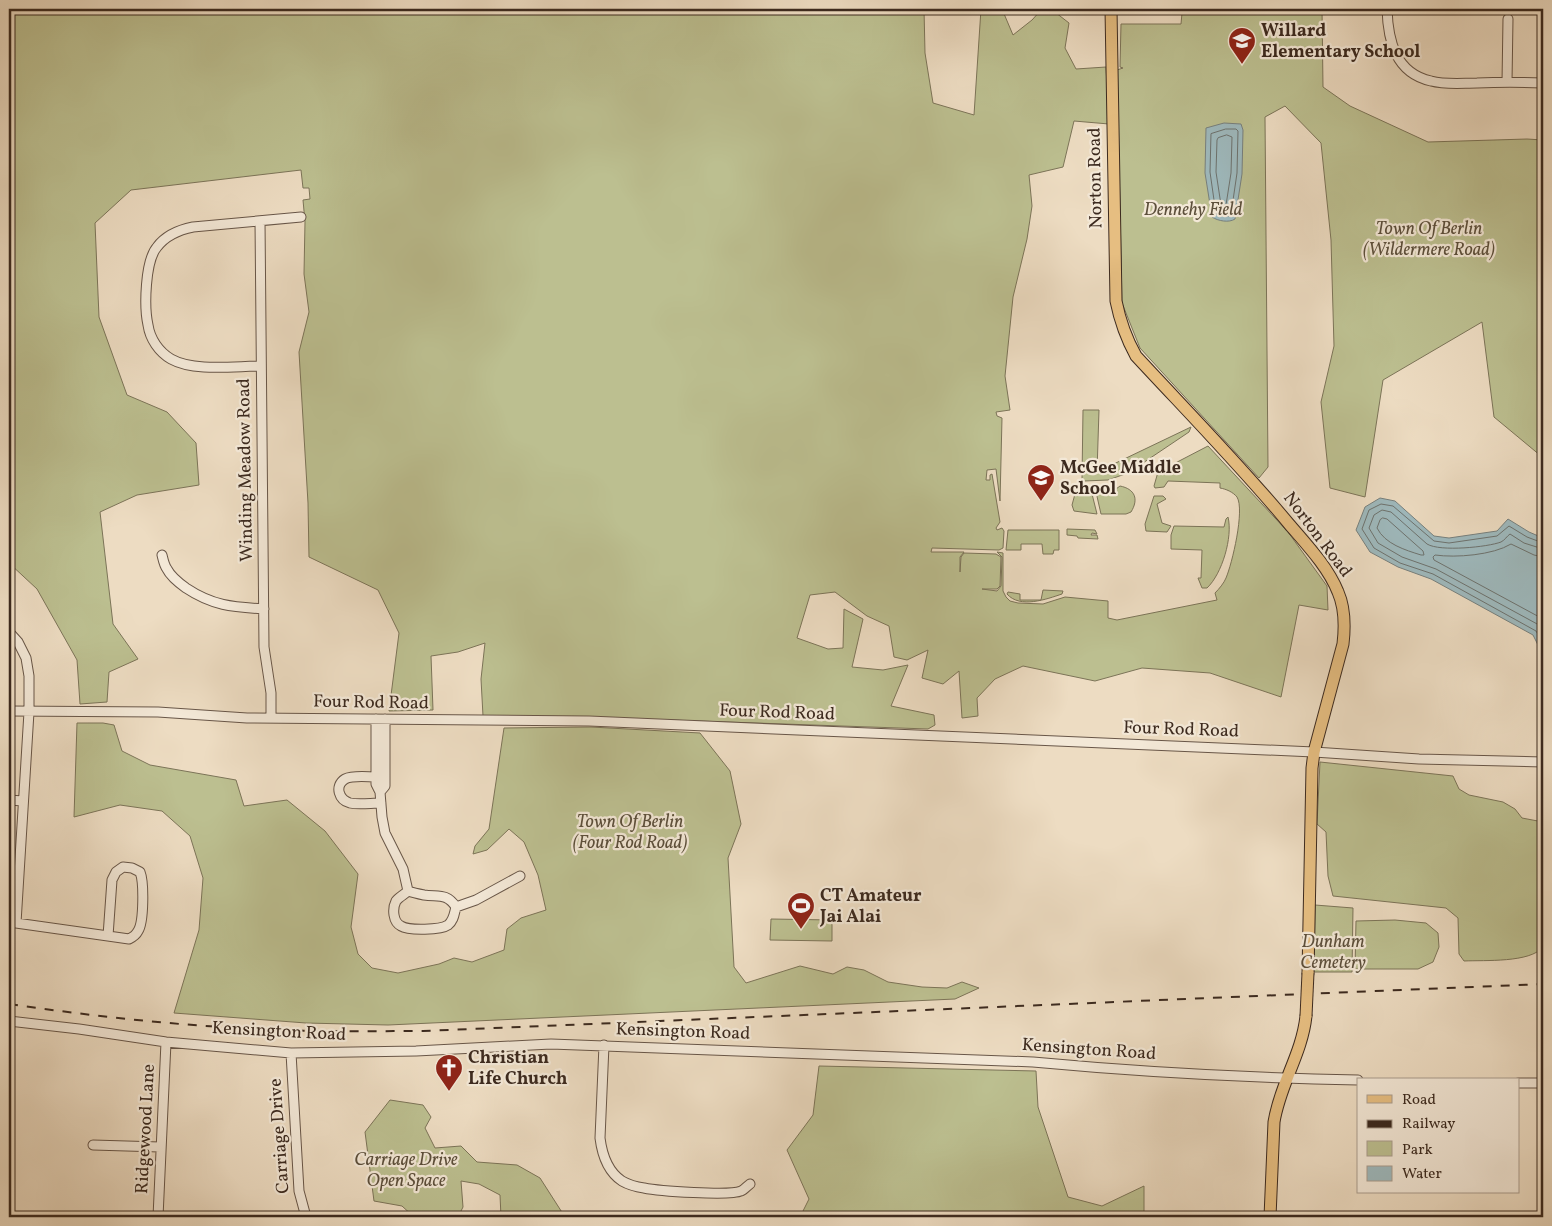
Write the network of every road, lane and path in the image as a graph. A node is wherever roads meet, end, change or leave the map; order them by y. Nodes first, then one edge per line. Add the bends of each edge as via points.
1 (1112, 9) edge
2 (1387, 9) edge
3 (1508, 19) dead end
4 (1507, 82) junction
5 (1543, 83) edge
6 (301, 217) dead end
7 (260, 221) junction
8 (261, 366) junction
9 (162, 555) dead end
10 (264, 609) junction
11 (9, 632) edge
12 (9, 711) edge
13 (29, 712) junction
14 (271, 718) junction
15 (381, 719) junction
16 (1314, 752) junction
17 (1543, 762) edge
18 (376, 777) junction
19 (380, 792) junction
20 (9, 800) edge
21 (23, 801) junction
22 (381, 803) junction
23 (520, 876) dead end
24 (408, 892) junction
25 (456, 908) junction
26 (13, 922) edge
27 (108, 936) junction
28 (9, 1021) edge
29 (166, 1042) junction
30 (604, 1045) junction
31 (290, 1053) junction
32 (1286, 1078) junction
33 (1357, 1080) edge
34 (1520, 1083) edge
35 (1543, 1083) edge
36 (94, 1145) dead end
37 (160, 1147) junction
38 (750, 1184) dead end
39 (158, 1217) edge
40 (306, 1217) edge
41 (1270, 1217) edge

1 - 16 main road, Norton Road via 1116,301 1119,315 1136,356 1286,520 1326,570 1339,592 1345,627 1343,644
2 - 4 street via 1394,53 1420,78 1442,83
3 - 4 street
4 - 5 street
6 - 7 street
7 - 8 street, Winding Meadow Road
7 - 8 street via 192,227 165,237 150,260 147,306 152,338 158,349 170,358 197,366
8 - 10 street, Winding Meadow Road
9 - 10 street via 167,570 177,582 213,603
10 - 14 street, Winding Meadow Road
11 - 13 street via 26,658
12 - 13 street, Four Rod Road
13 - 14 street, Four Rod Road via 158,712
13 - 21 street
14 - 15 street, Four Rod Road
15 - 16 street, Four Rod Road via 589,721
15 - 18 street
15 - 19 street via 385,786
16 - 17 street, Four Rod Road
16 - 32 main road, Norton Road, bridge via 1306,1016 1301,1044
18 - 19 street
18 - 22 street via 344,780 338,793 348,803
19 - 22 street
20 - 21 street
21 - 26 street
22 - 24 street via 385,833 403,869
23 - 25 street
24 - 25 street via 443,896
24 - 25 street via 397,900 394,910 395,919 401,926 439,928 453,919
26 - 27 street
27 - 27 street via 129,939 138,934 143,880 140,872 132,868 123,867 112,880
28 - 29 street, Kensington Road
29 - 31 street, Kensington Road
29 - 37 street, Ridgewood Lane
30 - 31 street, Kensington Road
30 - 32 street, Kensington Road via 1032,1062
30 - 38 street via 600,1138 601,1151 613,1173 632,1185 646,1189 726,1194 741,1191
31 - 40 street, Carriage Drive via 299,1191
32 - 33 street, Kensington Road
32 - 41 main road, Norton Road via 1274,1122
34 - 35 street
36 - 37 street
37 - 39 street, Ridgewood Lane

